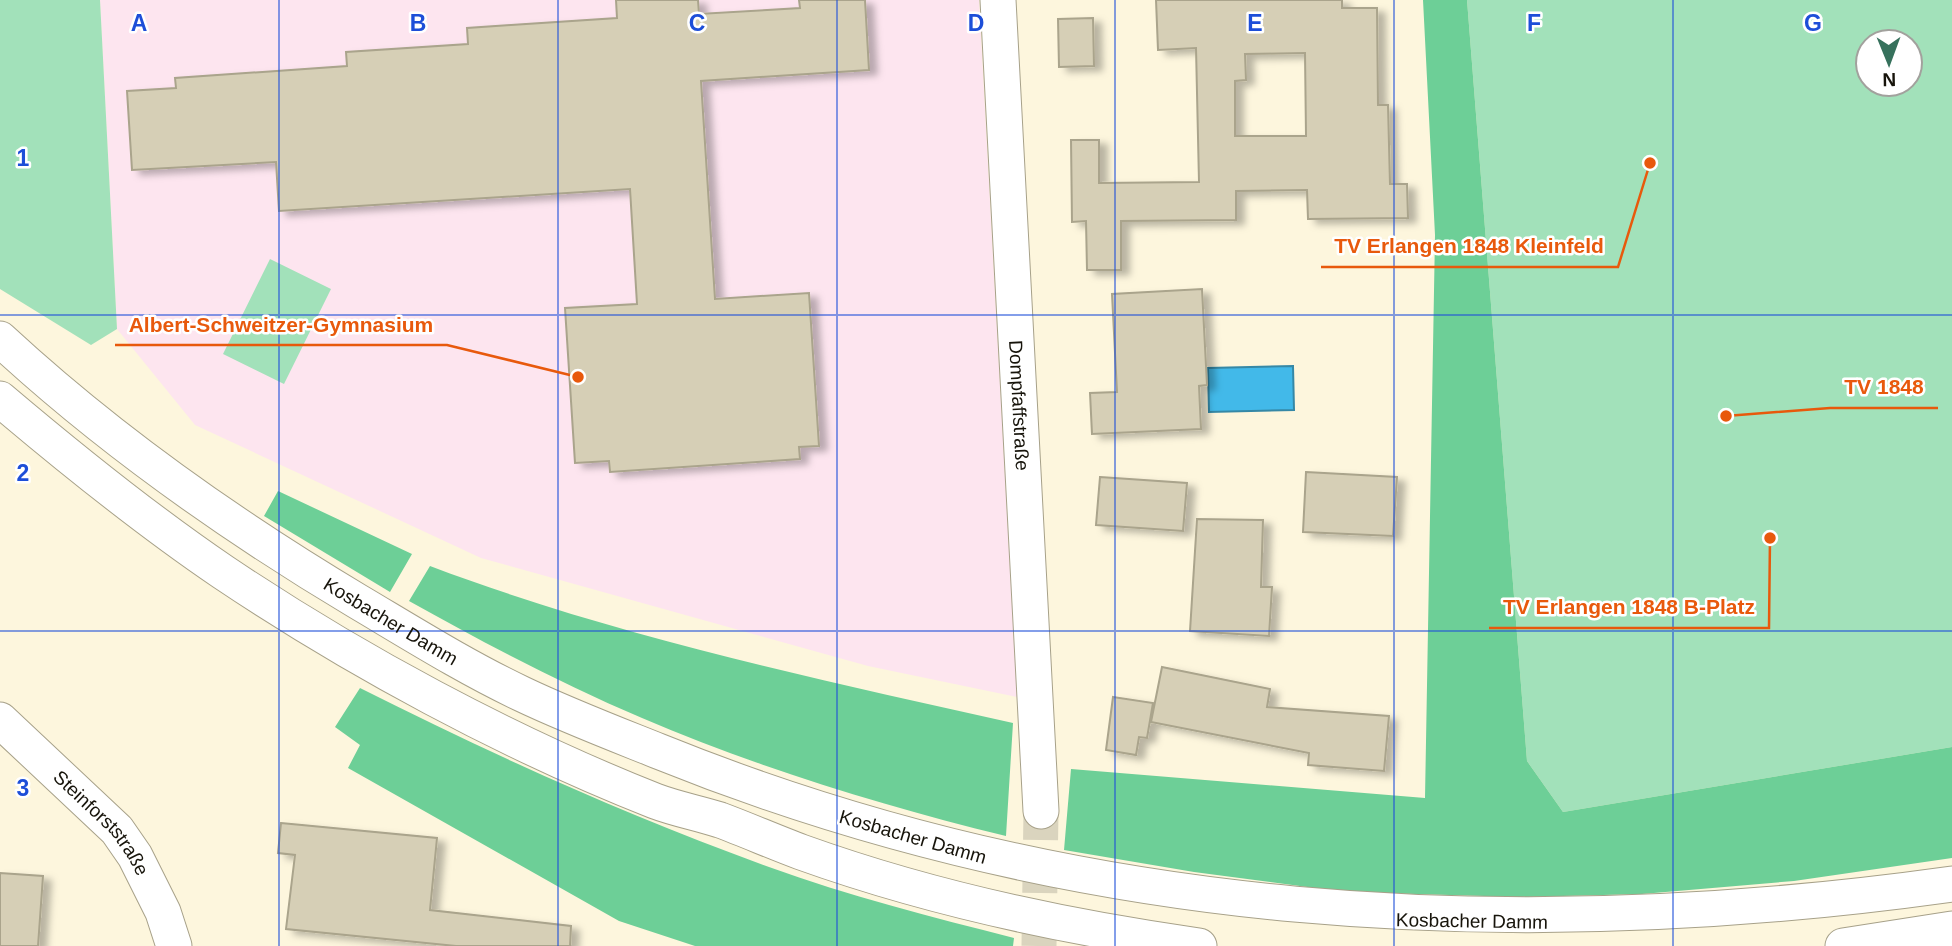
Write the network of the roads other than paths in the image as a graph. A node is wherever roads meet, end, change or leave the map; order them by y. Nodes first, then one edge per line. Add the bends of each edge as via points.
1 (998, 0) edge
2 (0, 339) edge
3 (0, 399) edge
4 (0, 720) edge
5 (1041, 811) tunnel mouth
6 (1952, 884) edge
7 (1952, 929) edge
8 (174, 946) edge
9 (1199, 946) edge
10 (1843, 946) edge

1 - 5 street, Dompfaffstraße
2 - 6 street, Kosbacher Damm via 208,506 431,645 521,694 606,730 718,775 884,831 1074,878 1196,899 1378,919 1631,921 1855,900
3 - 9 street via 146,517 222,571 412,686 530,745 657,802 937,894
4 - 8 street, Steinforststraße via 117,830 163,912
7 - 10 street

